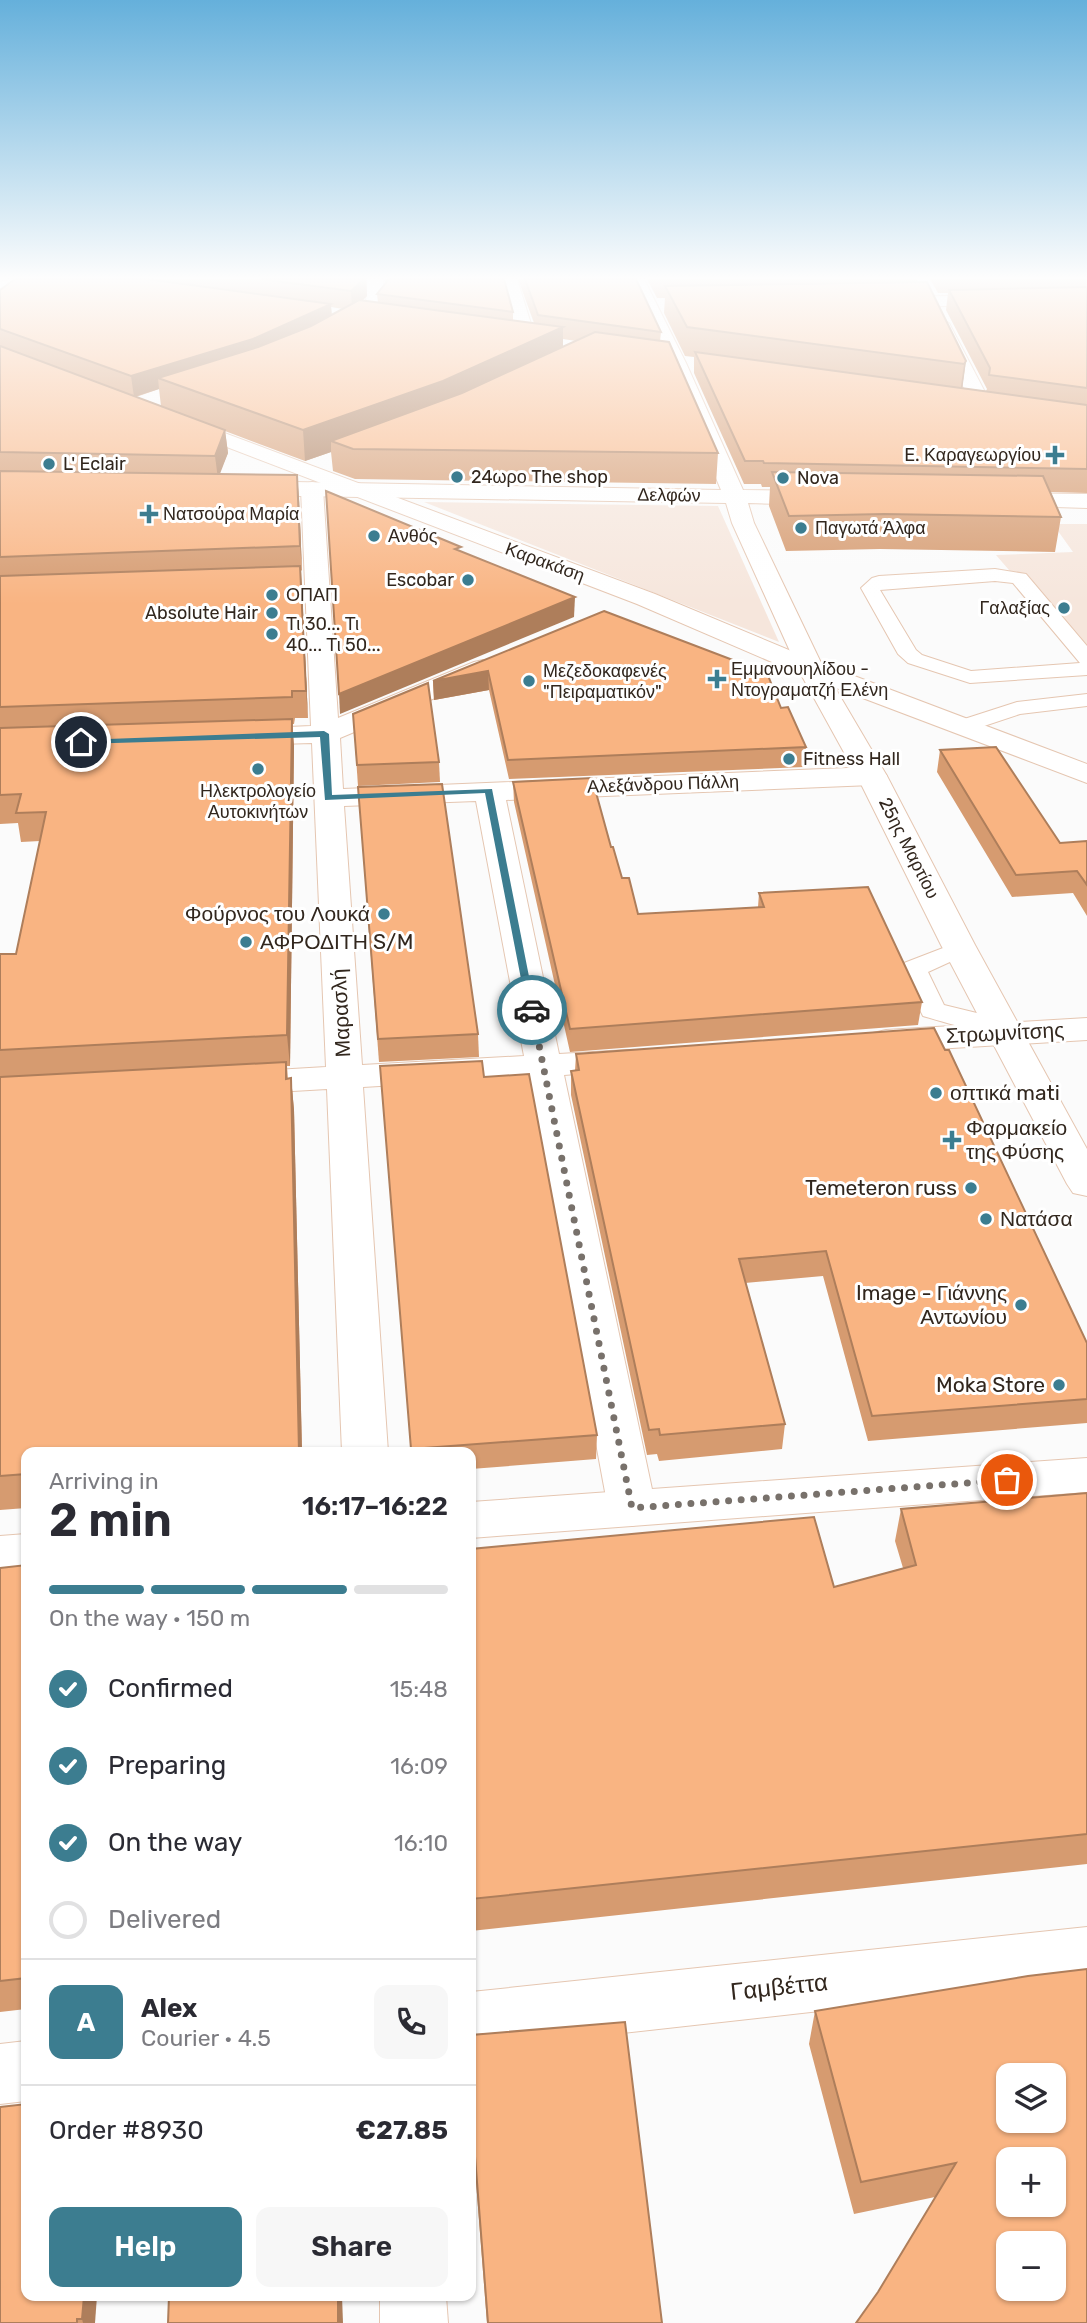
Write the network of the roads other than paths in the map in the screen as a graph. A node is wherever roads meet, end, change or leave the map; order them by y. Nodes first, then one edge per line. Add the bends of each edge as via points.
1 (687, 387) edge
2 (973, 387) edge
3 (993, 401) edge
4 (161, 415) edge
5 (243, 446) junction
6 (332, 461) edge
7 (309, 480) junction
8 (351, 489) junction
9 (734, 496) junction
10 (845, 498) edge
11 (979, 500) edge
12 (1087, 501) edge
13 (317, 580) junction
14 (290, 581) edge
15 (646, 599) junction
16 (607, 615) edge
17 (505, 659) edge
18 (1087, 659) edge
19 (811, 669) junction
20 (1087, 669) edge
21 (1087, 700) edge
22 (963, 727) junction
23 (324, 734) junction
24 (216, 737) edge
25 (1087, 774) edge
26 (872, 776) junction
27 (489, 791) junction
28 (328, 798) junction
29 (943, 956) dead end
30 (990, 1026) junction
31 (1087, 1029) edge
32 (856, 1043) edge
33 (666, 1058) edge
34 (544, 1067) junction
35 (344, 1077) junction
36 (207, 1084) edge
37 (1087, 1184) edge
38 (365, 1447) edge
39 (1087, 1475) edge
40 (632, 1508) junction
41 (476, 1520) edge
42 (21, 1553) edge
43 (0, 1555) edge
44 (1087, 1954) edge
45 (476, 2020) edge
46 (21, 2072) edge
47 (0, 2074) edge
48 (413, 2301) edge
49 (414, 2323) edge

1 - 9 street, 25ης Μαρτίου
2 - 3 street via 976,394 956,403
4 - 5 street
5 - 7 street
5 - 7 street, Δελφών via 228,488
6 - 7 street
7 - 8 street, Δελφών
7 - 13 street, Μαρασλή
8 - 9 street, Δελφών
8 - 15 street, Καρακάση
9 - 10 street, Δελφών
9 - 19 street, 25ης Μαρτίου
11 - 12 street
13 - 14 street
13 - 23 street, Μαρασλή
15 - 16 street
15 - 19 street, Καρακάση
17 - 23 street
18 - 20 lane via 1019,578 995,575 879,582 870,589 915,659 970,677
19 - 22 street, Καρακάση
19 - 26 street, 25ης Μαρτίου
21 - 22 lane via 1017,708
22 - 25 street, Καρακάση
23 - 24 street
23 - 28 street, Μαρασλή
26 - 27 street, Αλεξάνδρου Πάλλη
26 - 30 street, 25ης Μαρτίου via 958,945
27 - 28 street, Αλεξάνδρου Πάλλη
27 - 34 street
28 - 35 street, Μαρασλή
29 - 30 lane via 913,969 933,1010
30 - 31 street, Στρωμνίτσης
30 - 32 street, Στρωμνίτσης
30 - 37 street, 25ης Μαρτίου
33 - 34 street
34 - 35 street
34 - 40 street
35 - 36 street
35 - 38 street, Μαρασλή
39 - 40 street
40 - 41 street
42 - 43 street
44 - 45 street, Γαμβέττα
46 - 47 street
48 - 49 street

